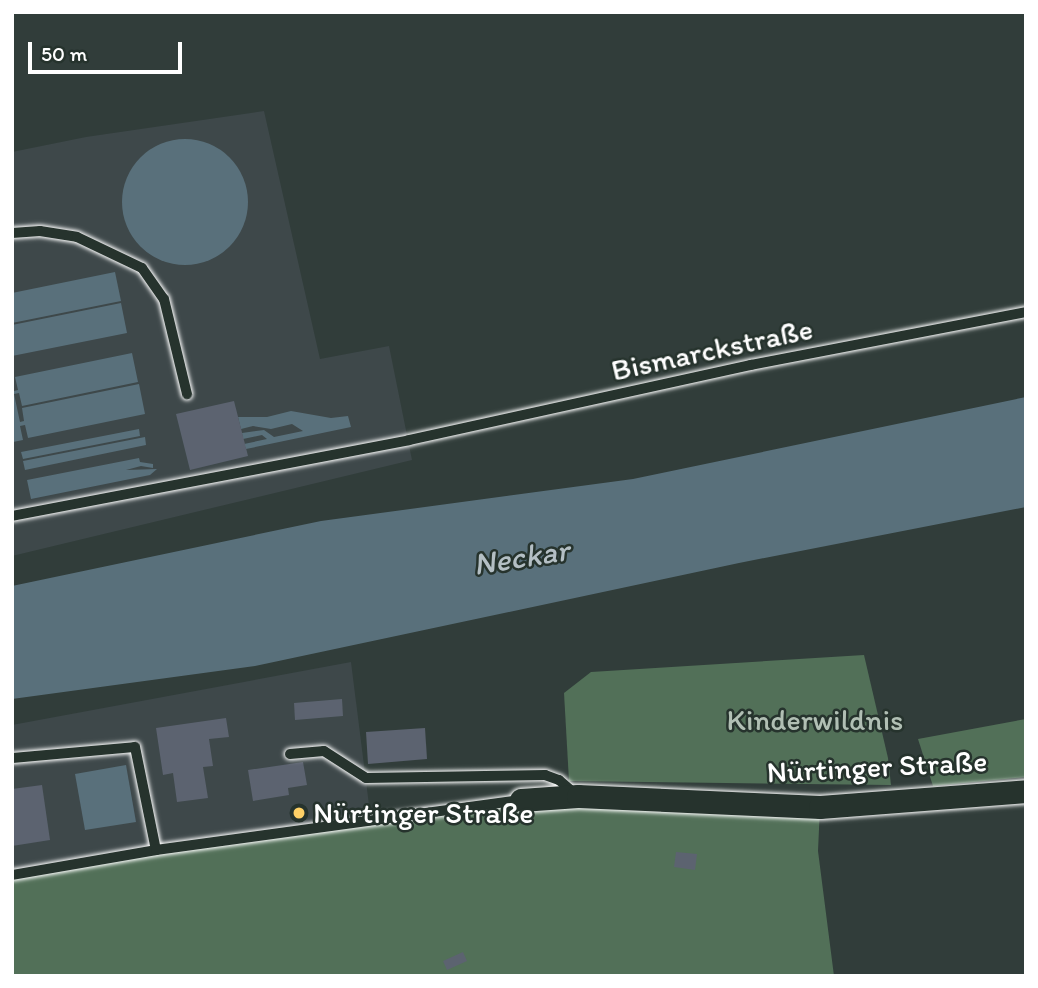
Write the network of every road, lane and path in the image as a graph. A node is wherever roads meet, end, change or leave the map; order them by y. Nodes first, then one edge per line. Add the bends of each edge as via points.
1 (12, 233) edge
2 (1026, 312) edge
3 (187, 394) dead end
4 (12, 516) edge
5 (290, 754) dead end
6 (12, 758) edge
7 (1026, 791) edge
8 (578, 796) junction
9 (521, 800) joint
10 (156, 850) junction
11 (12, 875) edge

1 - 3 lane via 40,231 77,237 142,268 164,299
2 - 4 lane, Bismarckstraße via 751,365 409,440
5 - 8 lane via 324,751 366,778 545,775
6 - 10 lane via 135,747
7 - 8 street, Nürtinger Straße via 820,807
8 - 9 street, Nürtinger Straße
9 - 10 lane
10 - 11 lane

